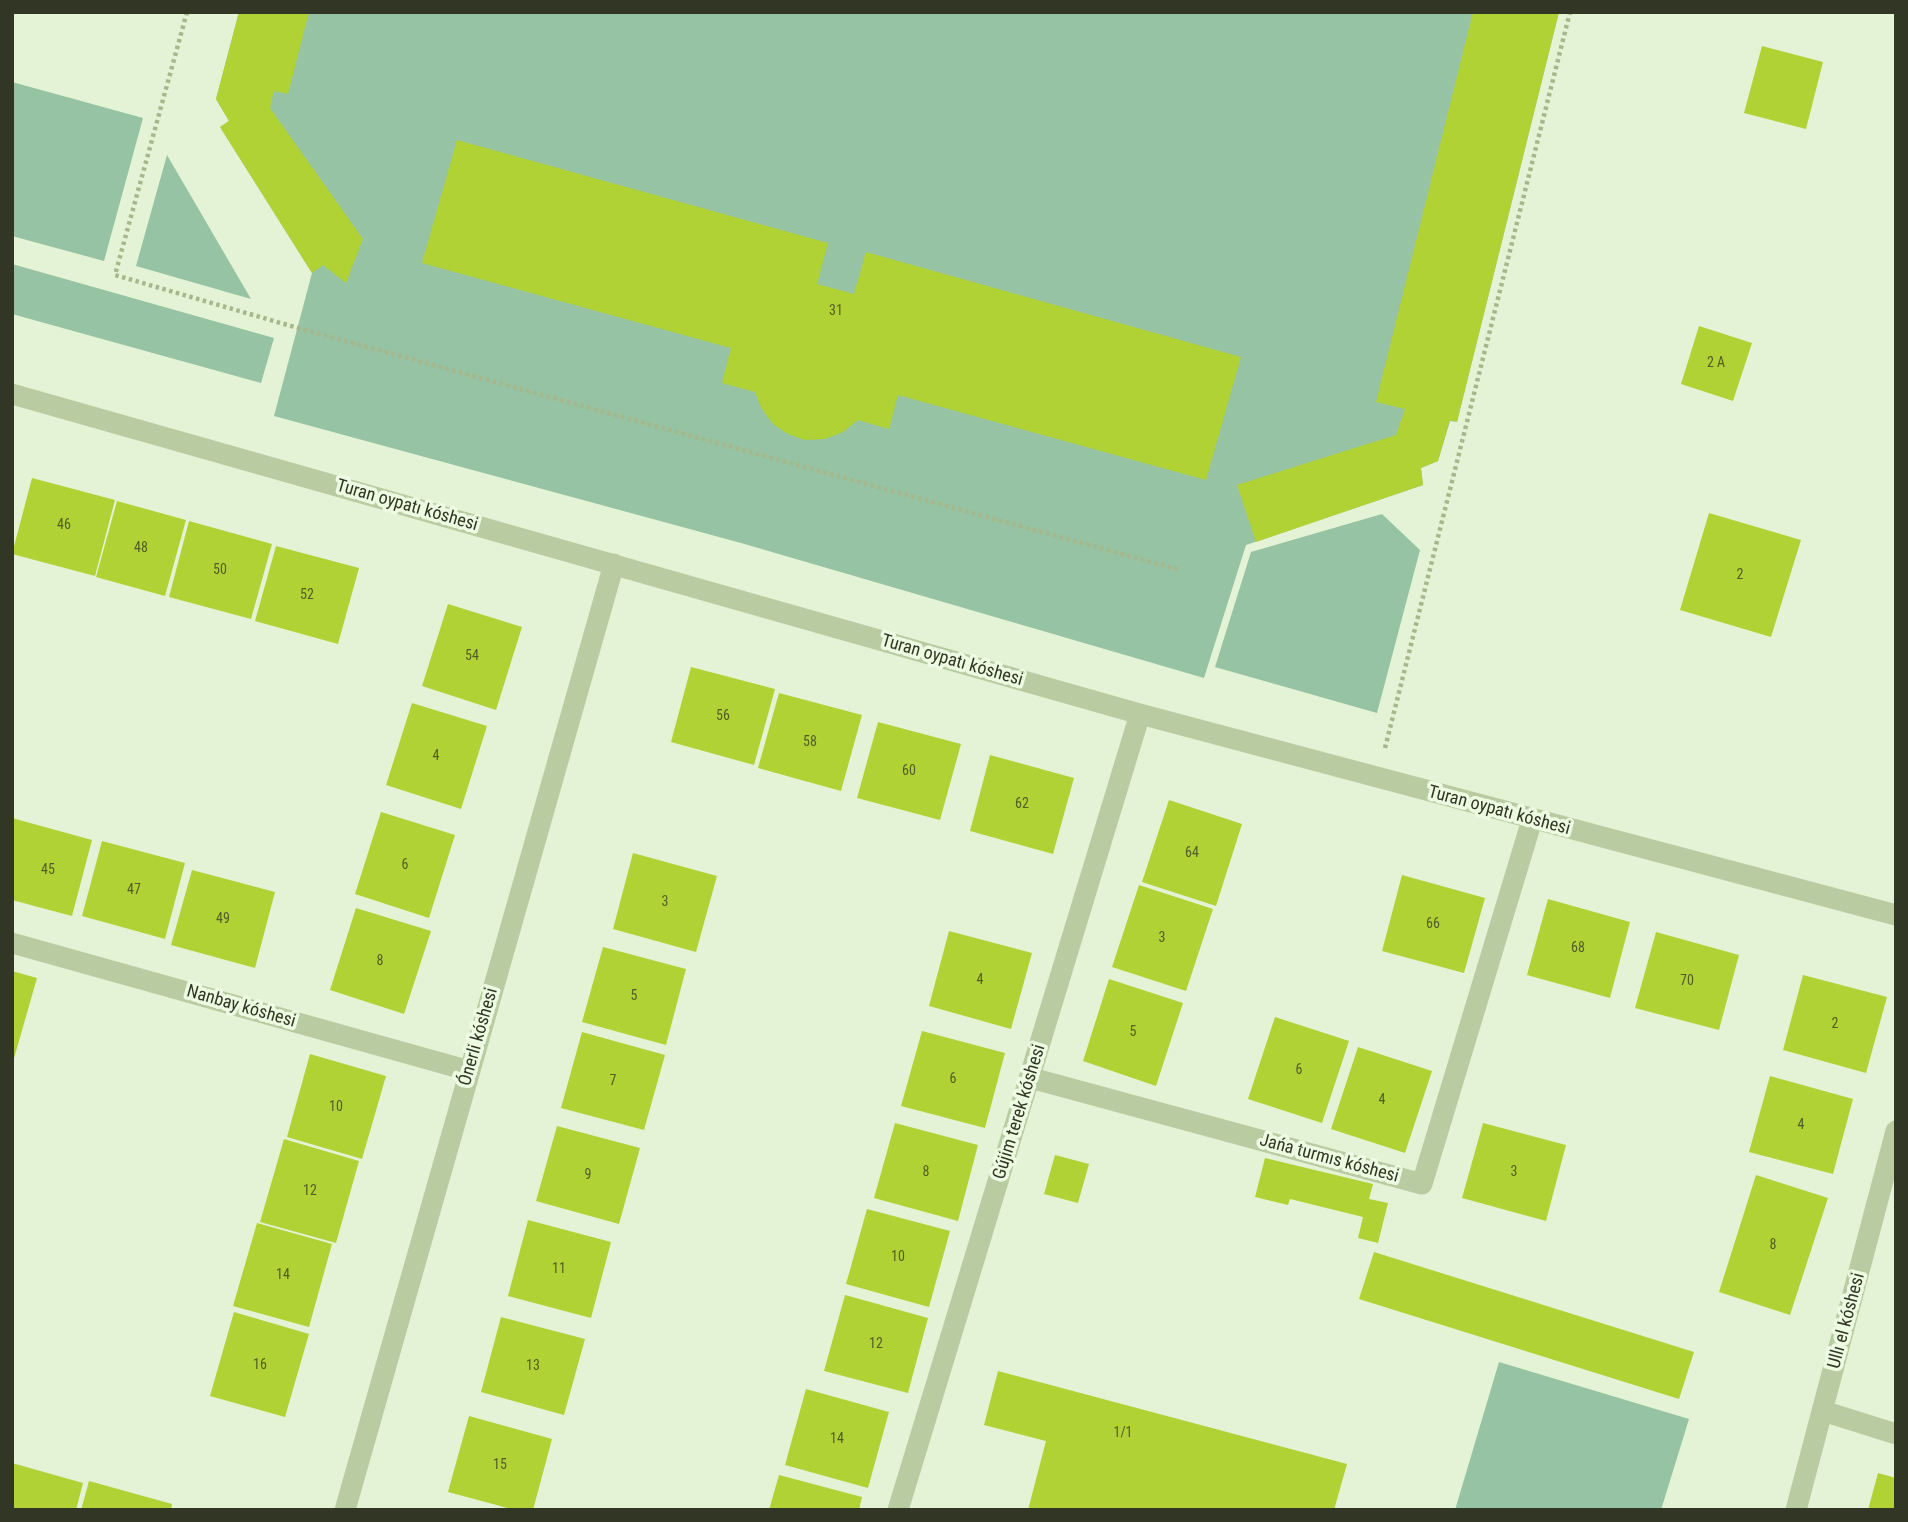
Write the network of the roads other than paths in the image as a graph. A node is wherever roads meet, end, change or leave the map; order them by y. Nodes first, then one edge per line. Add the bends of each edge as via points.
1 (12, 394) edge
2 (614, 564) junction
3 (1140, 714) junction
4 (1532, 820) junction
5 (1896, 915) edge
6 (12, 943) edge
7 (470, 1071) junction
8 (1031, 1078) junction
9 (1896, 1131) edge
10 (1823, 1412) junction
11 (1896, 1434) edge
12 (345, 1510) edge
13 (898, 1510) edge
14 (1796, 1510) edge

1 - 2 street, Turan oypatı kóshesi
2 - 3 street, Turan oypatı kóshesi
2 - 7 street, Ónerli kóshesi
3 - 4 street, Turan oypatı kóshesi
3 - 8 street, Gújim terek kóshesi
4 - 5 street, Turan oypatı kóshesi
4 - 8 street, Jańa turmıs kóshesi via 1422,1184
6 - 7 street, Nanbay kóshesi
7 - 12 street, Ónerli kóshesi
8 - 13 street, Gújim terek kóshesi
9 - 10 street, Ullı el kóshesi
10 - 11 street
10 - 14 street, Ullı el kóshesi

